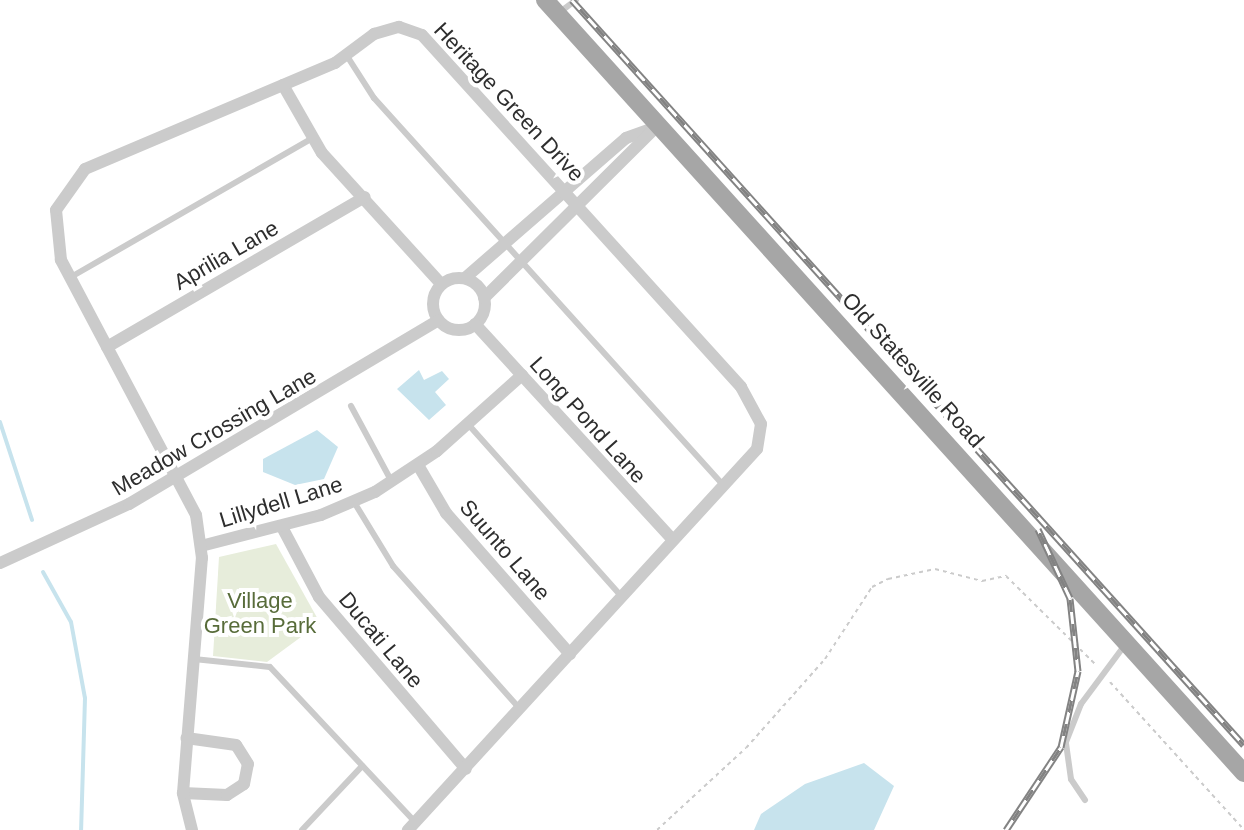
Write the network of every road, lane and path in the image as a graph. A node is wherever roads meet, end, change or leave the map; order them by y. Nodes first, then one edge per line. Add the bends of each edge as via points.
1 (576, 0) edge
2 (551, 7) edge
3 (347, 56) junction
4 (283, 85) junction
5 (656, 127) junction
6 (311, 139) junction
7 (566, 194) junction
8 (365, 197) junction
9 (577, 206) junction
10 (508, 247) junction
11 (521, 261) junction
12 (69, 278) junction
13 (465, 278) junction
14 (441, 284) junction
15 (484, 298) junction
16 (439, 320) junction
17 (475, 324) junction
18 (107, 347) junction
19 (522, 375) junction
20 (351, 406) dead end
21 (467, 423) junction
22 (418, 465) junction
23 (178, 474) junction
24 (392, 482) junction
25 (724, 486) junction
26 (354, 502) junction
27 (282, 527) junction
28 (673, 540) junction
29 (201, 546) junction
30 (0, 563) edge
31 (622, 597) junction
32 (1127, 643) junction
33 (570, 654) junction
34 (194, 659) junction
35 (1103, 673) junction
36 (520, 709) junction
37 (186, 738) junction
38 (362, 766) junction
39 (466, 769) junction
40 (1244, 773) edge
41 (183, 793) junction
42 (1085, 800) dead end
43 (412, 826) edge
44 (192, 830) edge
45 (302, 830) edge
46 (657, 830) edge
47 (1244, 830) edge

1 - 2 lane
2 - 5 main road, Old Statesville Road
3 - 4 street, Heritage Green Drive
3 - 7 street, Heritage Green Drive via 385,29 422,35
3 - 10 lane via 374,98
4 - 6 street
4 - 12 street, Heritage Green Drive via 85,169 56,210 57,246
5 - 7 street via 626,138
5 - 9 street
5 - 32 main road, Old Statesville Road
6 - 8 street
6 - 12 lane
7 - 9 street, Heritage Green Drive
7 - 10 street
8 - 14 street
8 - 18 street, Aprilia Lane
9 - 11 street
9 - 25 street, Heritage Green Drive via 757,412 757,449
10 - 11 lane
10 - 13 street
11 - 15 street
11 - 25 lane
12 - 18 street, Heritage Green Drive
13 - 14 street
13 - 15 street
14 - 16 street via 433,300
15 - 17 street
16 - 17 street via 456,330
16 - 23 street, Meadow Crossing Lane
17 - 19 street, Long Pond Lane
18 - 23 street, Heritage Green Drive
19 - 21 street, Lillydell Lane
19 - 28 street, Long Pond Lane
20 - 24 lane
21 - 22 street, Lillydell Lane
21 - 31 lane
22 - 24 street, Lillydell Lane
22 - 33 street, Suunto Lane via 446,513
23 - 29 street, Heritage Green Drive
23 - 30 street, Meadow Crossing Lane via 55,542
24 - 26 street, Lillydell Lane
25 - 28 street, Heritage Green Drive
26 - 27 street, Lillydell Lane
26 - 36 lane via 393,566
27 - 29 street, Lillydell Lane
27 - 39 street, Ducati Lane via 325,606
28 - 31 street, Heritage Green Drive
29 - 34 street, Heritage Green Drive
31 - 33 street, Heritage Green Drive
32 - 35 lane
32 - 40 main road, Old Statesville Road
33 - 36 street, Heritage Green Drive
34 - 37 street, Heritage Green Drive
34 - 38 lane via 270,667
35 - 42 lane via 1066,742 1071,779
35 - 46 path via 1006,576 982,581 935,569 872,587 825,659 746,748 703,780
35 - 47 path
36 - 39 street, Heritage Green Drive
37 - 41 street, Heritage Green Drive
37 - 41 street via 236,745 248,764 244,784 227,795
38 - 43 lane
38 - 45 lane
39 - 43 street, Heritage Green Drive
41 - 44 street, Heritage Green Drive

